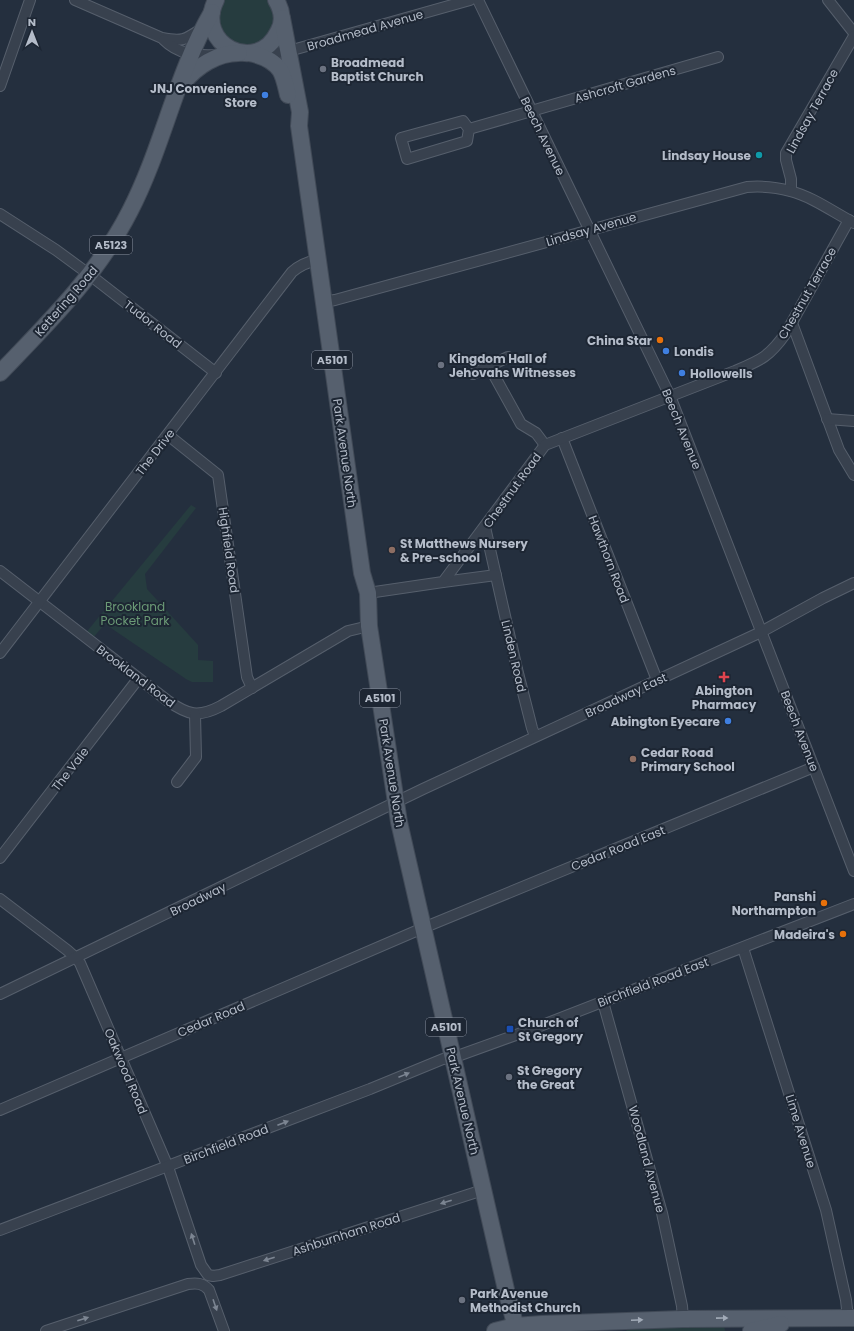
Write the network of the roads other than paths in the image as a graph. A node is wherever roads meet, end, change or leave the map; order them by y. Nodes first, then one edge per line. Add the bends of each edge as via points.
1 (30, 0) edge
2 (75, 0) edge
3 (470, 0) edge
4 (478, 0) edge
5 (828, 0) edge
6 (214, 4) edge
7 (279, 6) edge
8 (203, 28) junction
9 (854, 34) edge
10 (162, 38) junction
11 (289, 51) junction
12 (192, 54) junction
13 (244, 54) junction
14 (718, 57) dead end
15 (0, 86) edge
16 (178, 89) junction
17 (531, 111) junction
18 (299, 126) junction
19 (469, 129) junction
20 (791, 191) junction
21 (0, 214) edge
22 (851, 221) edge
23 (590, 230) junction
24 (317, 260) junction
25 (90, 275) junction
26 (324, 302) junction
27 (792, 323) junction
28 (508, 357) dead end
29 (490, 366) junction
30 (0, 373) edge
31 (216, 373) junction
32 (473, 374) dead end
33 (670, 396) junction
34 (827, 419) junction
35 (854, 421) edge
36 (168, 435) junction
37 (562, 438) junction
38 (545, 445) junction
39 (854, 476) edge
40 (485, 527) junction
41 (0, 571) edge
42 (496, 575) junction
43 (443, 582) junction
44 (854, 583) edge
45 (368, 593) junction
46 (40, 602) junction
47 (369, 626) junction
48 (761, 632) junction
49 (0, 653) edge
50 (138, 678) junction
51 (657, 680) junction
52 (252, 688) junction
53 (195, 714) junction
54 (535, 736) junction
55 (814, 767) junction
56 (177, 782) dead end
57 (395, 803) junction
58 (0, 858) edge
59 (854, 871) edge
60 (0, 899) edge
61 (854, 904) edge
62 (423, 928) junction
63 (743, 948) junction
64 (76, 958) junction
65 (0, 994) edge
66 (603, 1002) junction
67 (121, 1058) junction
68 (452, 1058) junction
69 (0, 1110) edge
70 (168, 1167) junction
71 (483, 1190) junction
72 (0, 1230) edge
73 (208, 1275) joint
74 (507, 1294) junction
75 (851, 1318) edge
76 (683, 1319) junction
77 (806, 1319) junction
78 (598, 1322) junction
79 (548, 1327) edge
80 (516, 1328) edge
81 (46, 1331) edge
82 (224, 1331) edge
83 (489, 1331) edge
84 (495, 1331) edge
85 (617, 1331) edge
86 (751, 1331) edge

1 - 15 street
2 - 10 street
3 - 11 street, Broadmead Avenue
4 - 17 street, Beech Avenue
5 - 9 street
6 - 8 main road, Kettering Road / A5123
6 - 13 main road, Park Avenue North via 212,24 215,34 228,48
7 - 11 main road, Park Avenue North / A5101
7 - 13 main road, Kettering Road via 280,28 276,38 260,51
8 - 10 street via 189,38 178,41
8 - 12 main road, Kettering Road / A5123
9 - 20 street, Lindsay Terrace via 786,154
10 - 12 street, Broadmead Avenue via 169,46
11 - 13 street, Broadmead Avenue
11 - 18 main road, Park Avenue North / A5101 via 300,112
12 - 13 street, Broadmead Avenue
12 - 16 main road, Kettering Road / A5123
13 - 16 main road, Kettering Road / A5123 via 203,64 191,73
13 - 18 main road, Park Avenue North / A5101 via 269,61 280,69
14 - 17 street, Ashcroft Gardens
16 - 25 main road, Kettering Road / A5123 via 146,177 130,211 105,255
17 - 19 street, Ashcroft Gardens
17 - 23 street, Beech Avenue
18 - 24 main road, Park Avenue North / A5101
19 - 19 street via 467,142 407,159 400,138 463,121
20 - 22 street, Lindsay Avenue
20 - 23 street, Lindsay Avenue via 746,187
21 - 25 street, Tudor Road
22 - 27 street, Chestnut Terrace
23 - 26 street, Lindsay Avenue
23 - 33 street, Beech Avenue
24 - 26 main road, Park Avenue North / A5101
24 - 31 street, The Drive via 306,263 292,272
25 - 30 main road, Kettering Road / A5123 via 70,300
25 - 31 street, Tudor Road
26 - 45 main road, Park Avenue North / A5101 via 362,573
27 - 33 street, Chestnut Terrace via 777,346 761,360
27 - 34 street
28 - 29 street
29 - 32 street
29 - 38 street via 521,424 536,432
31 - 36 street, The Drive
33 - 37 street, Chestnut Road
33 - 48 street, Beech Avenue
34 - 35 street
34 - 39 street via 839,450
36 - 46 street, The Drive
36 - 52 street, Highfield Road via 218,475 240,635 247,677
37 - 38 street, Chestnut Road
37 - 51 street, Hawthorn Road
38 - 40 street, Chestnut Road
40 - 42 street, Linden Road
40 - 43 street, Chestnut Road
41 - 46 street, Brookland Road
42 - 43 street
42 - 54 street, Linden Road
43 - 45 street
44 - 48 street, Broadway East
45 - 47 main road, Park Avenue North / A5101
46 - 49 street, The Drive
46 - 50 street, Brookland Road
47 - 52 street via 343,634
47 - 57 main road, Park Avenue North / A5101
48 - 51 street, Broadway East
48 - 55 street, Beech Avenue
50 - 53 street, Brookland Road via 177,707
50 - 58 street, The Vale
51 - 54 street, Broadway East
52 - 53 street via 210,711
53 - 56 street via 196,757
54 - 57 street, Broadway East
55 - 59 street, Beech Avenue
55 - 62 street, Cedar Road East
57 - 62 main road, Park Avenue North / A5101
57 - 64 street, Broadway
60 - 64 street, Oakwood Road
61 - 63 street, Birchfield Road East
62 - 67 street, Cedar Road
62 - 68 main road, Park Avenue North / A5101
63 - 66 street, Birchfield Road East
63 - 75 street, Lime Avenue via 826,1210
64 - 65 street, Broadway
64 - 67 street, Oakwood Road
66 - 68 street, Birchfield Road East
66 - 76 street, Woodland Avenue via 662,1213
67 - 69 street, Cedar Road
67 - 70 street, Oakwood Road
70 -> 68 street, Birchfield Road via 443,1059
68 - 71 main road, Park Avenue North / A5101
70 - 72 street, Birchfield Road
73 -> 70 street, Oakwood Road via 201,1265
71 -> 73 street, Ashburnham Road via 220,1275
71 - 74 main road, Park Avenue North / A5101
74 - 79 main road via 522,1315
74 - 80 main road, A5101
74 - 83 main road, A5101 via 503,1318
75 - 77 main road
76 -> 77 main road
78 -> 76 main road
77 - 86 main road
78 - 79 main road
78 - 85 main road
79 - 80 main road
80 - 84 main road
81 -> 82 street via 188,1284 200,1284 209,1290

